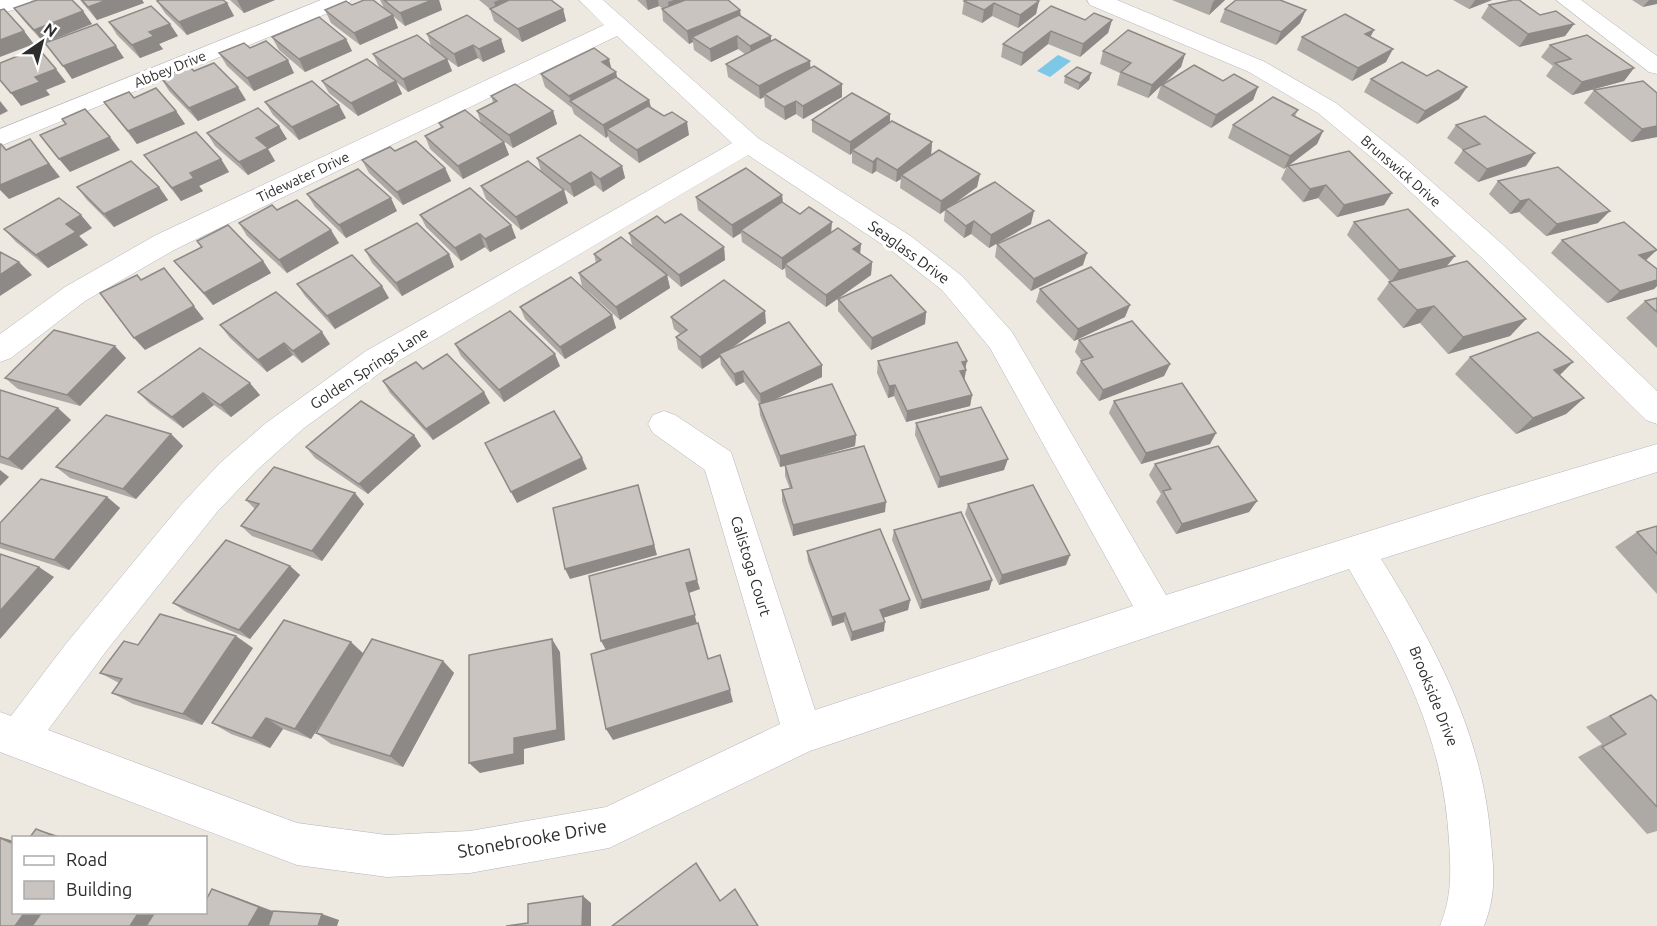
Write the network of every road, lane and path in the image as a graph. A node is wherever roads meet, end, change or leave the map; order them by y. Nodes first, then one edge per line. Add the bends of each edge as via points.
1 (21, 0) edge
2 (340, 0) edge
3 (590, 0) edge
4 (1098, 0) edge
5 (1567, 0) edge
6 (0, 8) edge
7 (618, 27) junction
8 (1653, 39) dead end
9 (1627, 45) junction
10 (1657, 67) edge
11 (0, 138) edge
12 (749, 144) junction
13 (0, 350) edge
14 (1657, 411) edge
15 (664, 424) dead end
16 (1657, 458) edge
17 (1357, 551) junction
18 (1158, 615) junction
19 (803, 734) junction
20 (9, 735) edge
21 (1462, 926) edge

1 - 6 street
2 - 11 street, Abbey Drive
3 - 7 street, Seaglass Drive
4 - 14 street, Brunswick Drive via 1257,67 1327,108 1491,250
5 - 9 street
7 - 12 street, Seaglass Drive
7 - 13 street, Tidewater Drive via 166,242 75,294
8 - 9 street
9 - 10 street
12 - 18 street, Seaglass Drive via 902,244 952,283 966,299 1001,340
12 - 20 street, Golden Springs Lane via 377,360 286,424 202,503 56,685
15 - 19 street, Calistoga Court via 719,462
16 - 17 street, Stonebrooke Drive
17 - 18 street, Stonebrooke Drive
17 - 21 street, Brookside Drive via 1413,643 1462,765 1471,831 1471,899
18 - 19 street, Stonebrooke Drive
19 - 20 street, Stonebrooke Drive via 609,826 470,852 387,856 297,844

